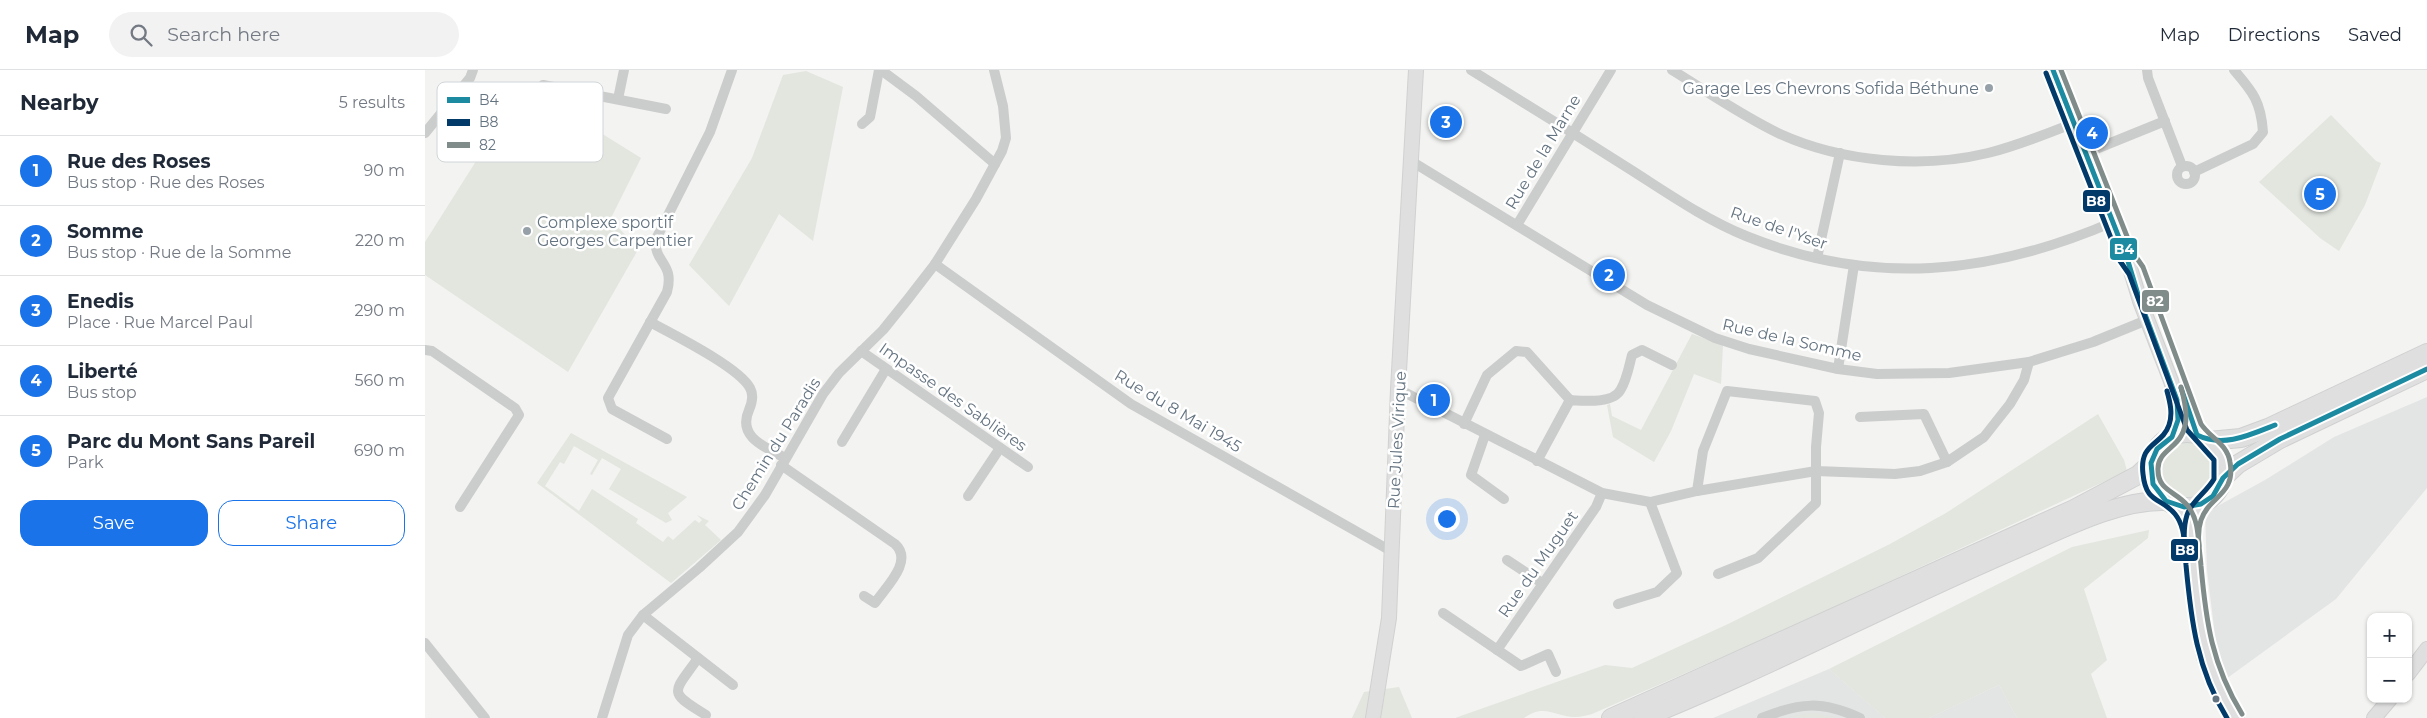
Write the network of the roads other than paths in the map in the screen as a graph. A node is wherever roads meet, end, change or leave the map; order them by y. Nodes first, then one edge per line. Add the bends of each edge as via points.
1 (473, 70) edge
2 (624, 70) edge
3 (732, 70) edge
4 (880, 70) edge
5 (994, 70) edge
6 (1416, 70) edge
7 (1471, 70) edge
8 (1611, 70) edge
9 (1672, 70) edge
10 (2053, 70) edge
11 (2147, 70) edge
12 (2234, 70) edge
13 (468, 82) edge
14 (603, 96) edge
15 (618, 99) junction
16 (666, 109) dead end
17 (437, 119) edge
18 (2165, 122) junction
19 (2074, 123) junction
20 (862, 124) dead end
21 (425, 133) edge
22 (1573, 134) junction
23 (1840, 152) junction
24 (2086, 153) junction
25 (1411, 161) junction
26 (995, 164) junction
27 (2182, 166) junction
28 (2194, 172) junction
29 (2113, 222) junction
30 (1517, 225) junction
31 (1817, 258) junction
32 (2127, 258) junction
33 (935, 264) junction
34 (1854, 265) junction
35 (2147, 320) junction
36 (650, 322) junction
37 (425, 350) edge
38 (861, 351) junction
39 (2427, 353) edge
40 (2169, 356) junction
41 (2029, 362) junction
42 (1671, 366) dead end
43 (886, 369) junction
44 (1838, 369) junction
45 (2427, 369) edge
46 (1398, 389) junction
47 (1570, 400) junction
48 (1860, 417) dead end
49 (1464, 424) junction
50 (1485, 435) junction
51 (2171, 437) junction
52 (2203, 438) junction
53 (667, 439) dead end
54 (842, 442) dead end
55 (1000, 448) junction
56 (1537, 461) junction
57 (783, 462) junction
58 (1947, 462) junction
59 (2151, 463) junction
60 (1028, 467) dead end
61 (1816, 471) junction
62 (2223, 478) junction
63 (1697, 492) junction
64 (1601, 493) junction
65 (968, 496) dead end
66 (1504, 499) dead end
67 (1650, 502) junction
68 (2172, 503) junction
69 (2201, 504) junction
70 (460, 506) dead end
71 (2191, 528) junction
72 (1391, 551) junction
73 (1507, 560) dead end
74 (1718, 574) dead end
75 (1543, 583) junction
76 (864, 596) dead end
77 (1617, 604) dead end
78 (1443, 613) dead end
79 (643, 615) junction
80 (425, 643) edge
81 (2427, 649) edge
82 (1497, 650) junction
83 (698, 658) junction
84 (2412, 669) edge
85 (1556, 672) dead end
86 (733, 685) dead end
87 (2386, 703) edge
88 (706, 715) dead end
89 (485, 718) edge
90 (602, 718) edge
91 (1373, 718) edge
92 (1611, 718) edge
93 (1643, 718) edge
94 (1762, 718) edge
95 (1861, 718) edge
96 (2236, 718) edge
97 (2375, 718) edge

1 - 13 street
2 - 15 street
3 - 36 street via 710,132 656,239 656,250 668,269 670,280
4 - 20 street via 870,117
4 - 26 street via 916,96
5 - 26 street, Chemin du Paradis via 1006,131 1005,143
6 - 25 street, Rue Jules Virique
7 - 22 street, Rue de l'Yser
8 - 22 street, Rue de la Marne
9 - 23 street via 1774,131
10 - 19 street
11 - 18 street
12 - 28 street via 2260,107 2263,132 2253,144
14 - 15 street
15 - 16 street
17 - 21 street
18 - 24 street
18 - 27 street
19 - 23 street via 2022,143 1953,159 1896,160
19 - 24 street
22 - 30 street, Rue de la Marne
22 - 31 street, Rue de l'Yser via 1722,225 1746,236
23 - 31 street
24 - 29 street
25 - 30 street, Rue de la Somme
25 - 46 street, Rue Jules Virique
26 - 33 street, Chemin du Paradis
27 - 28 street via 2191,167
27 - 28 street via 2176,173 2181,183 2190,183
29 - 32 street
29 - 34 street, Rue de l'Yser via 2040,250 1988,262 1912,269
30 - 44 street, Rue de la Somme via 1683,324 1749,349
31 - 34 street, Rue de l'Yser
32 - 35 street
32 - 40 street via 2136,270
33 - 38 street, Chemin du Paradis via 883,330
33 - 72 street, Rue du 8 Mai 1945 via 1131,404
34 - 44 street
35 - 40 street via 2151,319 2163,351
35 - 41 street, Rue de la Somme via 2093,342
35 - 51 street via 2177,400 2178,420
36 - 53 street via 611,390 608,404
36 - 57 street via 712,357 745,381 751,389 752,398 745,428 750,436
37 - 70 street via 432,351 515,408 519,415
38 - 43 street, Impasse des Sablières
38 - 57 street, Chemin du Paradis via 823,394
39 - 52 highway via 2268,428 2241,438
40 - 52 street
41 - 44 street, Rue de la Somme via 1914,374
41 - 58 street via 2024,380 2010,404 1984,437
42 - 47 street via 1642,350 1632,355 1621,391 1612,397 1589,402
43 - 54 street
43 - 55 street, Impasse des Sablières
45 - 62 highway via 2280,439 2238,464
46 - 49 street
46 - 72 street, Rue Jules Virique
47 - 49 street via 1527,352 1516,351 1487,375
47 - 56 street
48 - 58 street via 1924,414
49 - 50 street
50 - 56 street
50 - 66 street via 1471,475
51 - 52 highway via 2183,434
51 - 59 highway via 2157,449
52 - 62 highway via 2220,454
55 - 60 street, Impasse des Sablières
55 - 65 street
56 - 64 street
57 - 76 street via 902,552 902,564 875,603
57 - 79 street, Chemin du Paradis via 765,496 738,532
58 - 61 street via 1920,471 1895,474
59 - 68 highway via 2153,484
59 - 92 highway via 2138,475 2074,508
61 - 63 street
61 - 63 street via 1819,413 1815,401 1727,391 1703,451
61 - 74 street via 1816,503 1758,558
62 - 69 highway via 2217,490
63 - 67 street
64 - 67 street
64 - 75 street, Rue du Muguet via 1596,507
67 - 77 street via 1677,573 1657,592
68 - 69 highway via 2190,507
68 - 71 main road
68 - 93 highway via 2157,500 2119,508 2068,526 1715,689
69 - 71 main road
71 - 96 main road via 2196,604 2205,657
72 - 91 street, Rue Jules Virique via 1389,618
73 - 75 street
75 - 82 street, Rue du Muguet
78 - 82 street
79 - 83 street
79 - 90 street, Chemin du Paradis via 623,647
80 - 89 street
81 - 84 street
82 - 85 street via 1521,666 1549,654
83 - 86 street
83 - 88 street via 677,690 682,700
87 - 97 street
94 - 95 street via 1789,707 1815,705 1836,708

